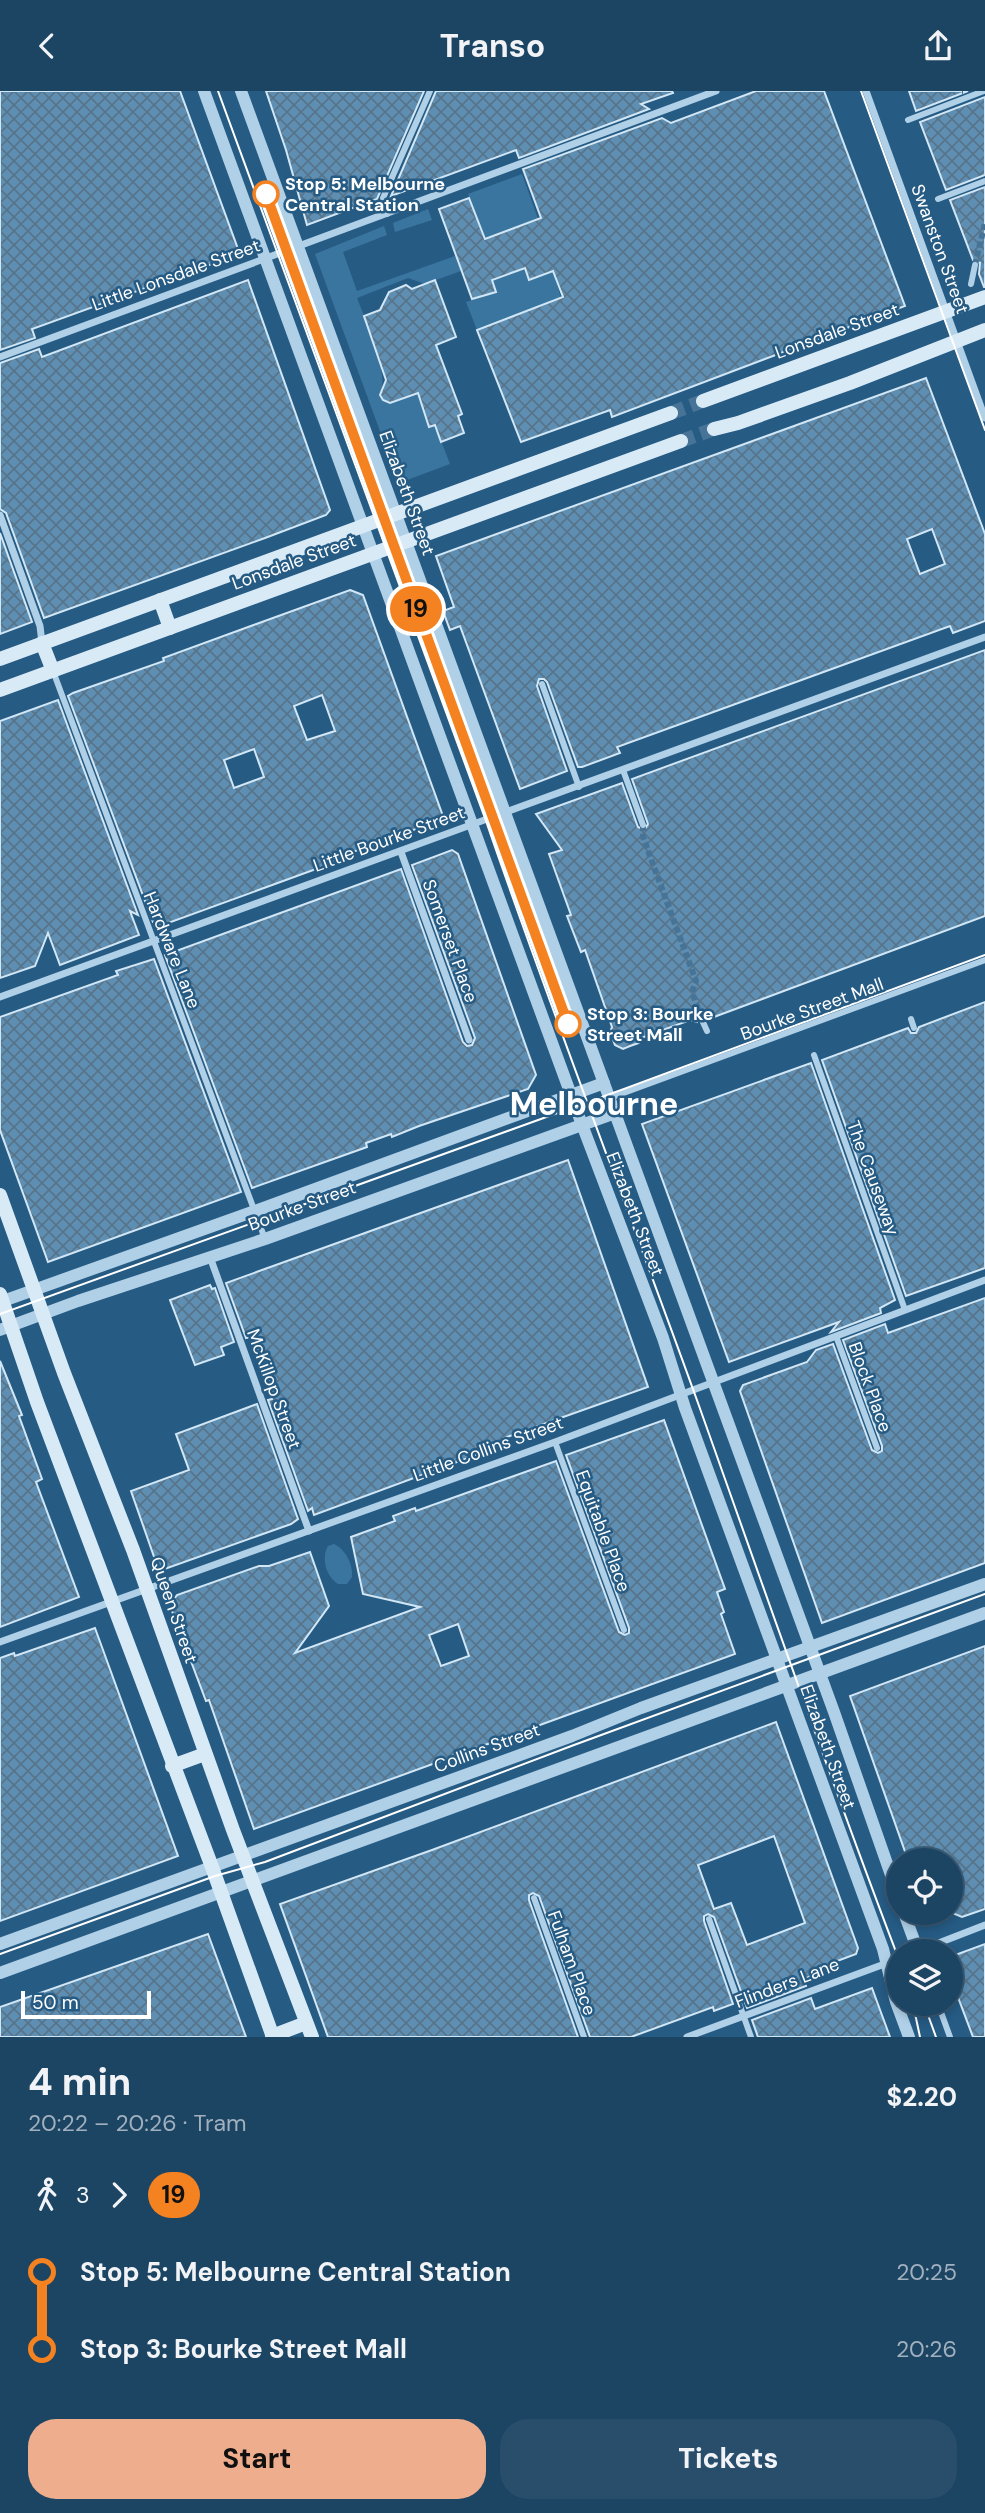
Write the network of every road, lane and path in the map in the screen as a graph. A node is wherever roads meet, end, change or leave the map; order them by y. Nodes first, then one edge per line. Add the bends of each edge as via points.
1 (204, 91) edge
2 (241, 91) edge
3 (430, 91) edge
4 (716, 91) edge
5 (866, 91) edge
6 (962, 91) edge
7 (984, 91) edge
8 (971, 96) junction
9 (908, 120) dead end
10 (985, 181) edge
11 (938, 198) dead end
12 (387, 214) junction
13 (298, 247) junction
14 (266, 259) junction
15 (975, 265) tunnel mouth
16 (971, 284) dead end
17 (985, 297) edge
18 (946, 311) junction
19 (985, 330) edge
20 (957, 341) junction
21 (0, 357) edge
22 (703, 401) tunnel mouth
23 (671, 413) tunnel mouth
24 (985, 418) edge
25 (714, 429) tunnel mouth
26 (681, 441) tunnel mouth
27 (396, 514) junction
28 (0, 515) edge
29 (363, 526) junction
30 (406, 542) junction
31 (373, 554) junction
32 (160, 600) junction
33 (170, 628) junction
34 (985, 636) edge
35 (42, 643) junction
36 (0, 659) edge
37 (53, 671) junction
38 (542, 684) dead end
39 (0, 690) edge
40 (623, 770) junction
41 (579, 787) junction
42 (505, 814) junction
43 (643, 825) tunnel mouth
44 (473, 826) junction
45 (401, 852) junction
46 (154, 942) junction
47 (985, 960) edge
48 (0, 997) edge
49 (911, 1019) dead end
50 (702, 1020) tunnel mouth
51 (914, 1028) dead end
52 (707, 1031) dead end
53 (469, 1040) dead end
54 (814, 1055) dead end
55 (604, 1083) junction
56 (571, 1095) junction
57 (610, 1098) junction
58 (615, 1113) junction
59 (582, 1125) junction
60 (0, 1195) edge
61 (255, 1211) junction
62 (7, 1236) edge
63 (265, 1239) junction
64 (210, 1257) junction
65 (985, 1280) edge
66 (36, 1290) junction
67 (1, 1299) edge
68 (905, 1310) junction
69 (44, 1313) junction
70 (5, 1328) edge
71 (836, 1336) junction
72 (713, 1381) junction
73 (681, 1393) junction
74 (555, 1442) junction
75 (877, 1448) dead end
76 (309, 1531) junction
77 (985, 1584) edge
78 (146, 1590) junction
79 (113, 1602) junction
80 (985, 1613) edge
81 (624, 1630) dead end
82 (0, 1642) edge
83 (810, 1648) junction
84 (778, 1660) junction
85 (820, 1674) junction
86 (787, 1686) junction
87 (205, 1754) junction
88 (173, 1766) junction
89 (242, 1855) junction
90 (886, 1861) edge
91 (212, 1867) junction
92 (252, 1881) junction
93 (221, 1892) junction
94 (534, 1898) dead end
95 (709, 1919) dead end
96 (985, 1926) edge
97 (950, 1939) edge
98 (886, 1943) edge
99 (0, 1944) edge
100 (886, 1964) edge
101 (0, 1973) edge
102 (901, 2016) edge
103 (942, 2016) edge
104 (743, 2017) junction
105 (306, 2023) junction
106 (272, 2036) edge
107 (312, 2037) edge
108 (584, 2037) edge
109 (687, 2037) edge
110 (751, 2037) edge
111 (909, 2037) edge
112 (950, 2037) edge

1 - 14 street, Elizabeth Street
2 - 13 street, Elizabeth Street
3 - 12 street via 383,198
4 - 12 street, Little Lonsdale Street
5 - 18 street, Swanston Street
6 - 8 street
7 - 8 street
8 - 9 street
10 - 11 street
12 - 13 street, Little Lonsdale Street
13 - 14 street, Little Lonsdale Street
13 - 27 street, Elizabeth Street
14 - 21 street, Little Lonsdale Street
14 - 29 street, Elizabeth Street
15 - 16 street
17 - 18 main road, Lonsdale Street
18 - 20 street, Swanston Street
18 - 22 main road, Lonsdale Street
19 - 20 main road
20 - 24 street, Swanston Street
20 - 25 main road
23 - 27 main road, Lonsdale Street
26 - 30 main road, Lonsdale Street
27 - 29 main road, Lonsdale Street
27 - 30 street, Elizabeth Street
28 - 35 street
29 - 31 street, Elizabeth Street
29 - 32 main road, Lonsdale Street
30 - 31 main road, Lonsdale Street
30 - 42 street, Elizabeth Street
31 - 33 main road, Lonsdale Street
31 - 44 street, Elizabeth Street
32 - 33 main road
32 - 35 main road, Lonsdale Street
33 - 37 main road, Lonsdale Street
34 - 40 street, Little Bourke Street
35 - 36 main road, Lonsdale Street
35 - 37 main road
37 - 39 main road, Lonsdale Street
37 - 46 street, Hardware Lane
38 - 41 street
40 - 41 street, Little Bourke Street
40 - 43 street
41 - 42 street, Little Bourke Street
42 - 44 street, Little Bourke Street
42 - 55 street, Elizabeth Street
44 - 45 street, Little Bourke Street
44 - 56 street, Elizabeth Street
45 - 46 street, Little Bourke Street
45 - 53 street, Somerset Place
46 - 48 street, Little Bourke Street
46 - 61 street, Hardware Lane
47 - 57 street, Bourke Street Mall
49 - 51 street
50 - 52 street
54 - 68 street, The Causeway
55 - 56 street, Bourke Street
55 - 57 street, Elizabeth Street
56 - 59 street, Elizabeth Street
56 - 61 street, Bourke Street
57 - 58 street, Elizabeth Street
58 - 59 street, Bourke Street
58 - 72 street, Elizabeth Street
59 - 63 street, Bourke Street
59 - 73 street, Elizabeth Street
60 - 62 main road, Queen Street
61 - 63 street, Hardware Lane
61 - 66 street, Bourke Street
62 - 66 main road, Queen Street
63 - 64 street, Bourke Street
64 - 69 street, Bourke Street
64 - 76 street, McKillop Street
65 - 68 street, Little Collins Street
66 - 67 street, Bourke Street
66 - 69 main road, Queen Street
67 - 70 main road
68 - 71 street, Little Collins Street
69 - 70 street, Bourke Street
69 - 78 main road, Queen Street
70 - 79 main road
71 - 72 street, Little Collins Street
71 - 75 street, Block Place
72 - 73 street, Little Collins Street
72 - 83 street, Elizabeth Street
73 - 74 street, Little Collins Street
73 - 84 street, Elizabeth Street
74 - 76 street, Little Collins Street
74 - 81 street, Equitable Place
76 - 78 street, Little Collins Street
77 - 83 street, Collins Street
78 - 79 street, Little Collins Street
78 - 87 main road, Queen Street
79 - 82 street, Little Collins Street
79 - 88 main road
80 - 85 street
83 - 84 street, Collins Street
83 - 85 street, Elizabeth Street
84 - 86 street, Elizabeth Street
84 - 89 street, Collins Street
85 - 86 street
85 - 90 street, Elizabeth Street
86 - 92 street
86 - 98 street, Elizabeth Street
87 - 88 main road
87 - 89 main road, Queen Street
88 - 91 main road
89 - 91 street, Collins Street
89 - 92 main road, Queen Street
91 - 93 main road
91 - 99 street, Collins Street
92 - 93 street
92 - 105 main road, Queen Street
93 - 101 street
93 - 106 main road
94 - 108 street, Fulham Place
95 - 104 street
96 - 97 street
100 - 104 street, Flinders Lane
102 - 111 street, Elizabeth Street
103 - 112 street
104 - 109 street, Flinders Lane
104 - 110 street
105 - 106 main road
105 - 107 main road, Queen Street

